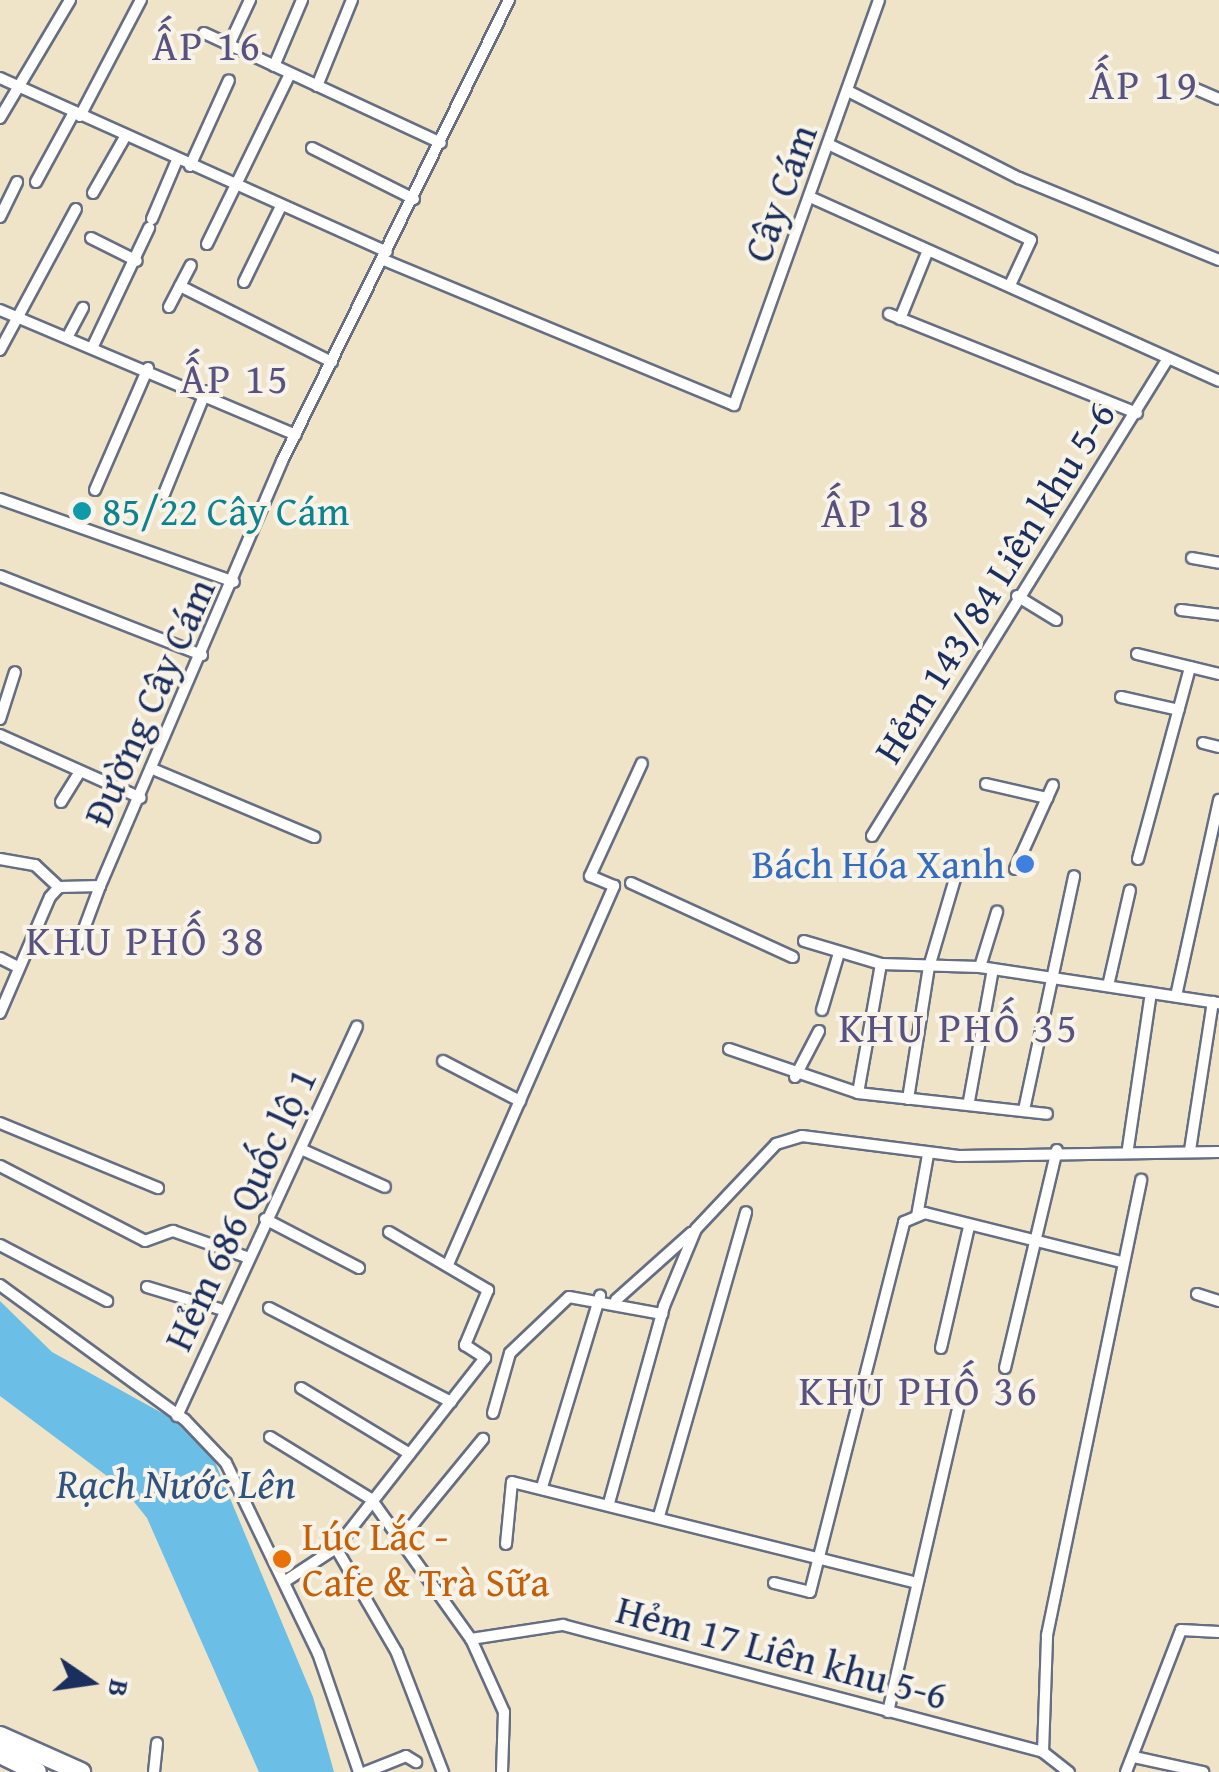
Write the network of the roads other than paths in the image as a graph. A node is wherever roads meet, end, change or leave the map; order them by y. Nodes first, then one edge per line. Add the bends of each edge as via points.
1 (70, 0) edge
2 (141, 0) edge
3 (250, 0) edge
4 (302, 0) edge
5 (352, 0) edge
6 (509, 0) edge
7 (879, 0) edge
8 (204, 33) dead end
9 (229, 45) junction
10 (274, 66) junction
11 (290, 74) junction
12 (0, 78) edge
13 (229, 80) dead end
14 (1182, 83) dead end
15 (317, 86) junction
16 (20, 88) junction
17 (848, 92) junction
18 (1219, 99) edge
19 (76, 115) junction
20 (0, 118) edge
21 (125, 137) junction
22 (441, 143) junction
23 (830, 146) junction
24 (312, 148) dead end
25 (177, 160) junction
26 (190, 166) junction
27 (16, 182) dead end
28 (36, 182) dead end
29 (239, 188) junction
30 (93, 193) dead end
31 (810, 196) junction
32 (414, 199) junction
33 (280, 206) junction
34 (76, 209) dead end
35 (0, 217) edge
36 (91, 238) dead end
37 (207, 244) dead end
38 (928, 250) junction
39 (386, 256) junction
40 (1219, 260) edge
41 (136, 261) junction
42 (191, 265) dead end
43 (244, 282) dead end
44 (1010, 285) junction
45 (180, 286) junction
46 (169, 307) dead end
47 (83, 308) dead end
48 (0, 310) edge
49 (22, 318) junction
50 (68, 336) junction
51 (93, 346) junction
52 (0, 350) edge
53 (1167, 360) junction
54 (332, 362) junction
55 (148, 368) junction
56 (1219, 382) edge
57 (206, 391) junction
58 (1138, 413) junction
59 (296, 435) junction
60 (95, 490) dead end
61 (164, 494) dead end
62 (0, 499) edge
63 (1192, 558) dead end
64 (1219, 564) edge
65 (0, 576) edge
66 (234, 582) junction
67 (1016, 596) junction
68 (1181, 610) dead end
69 (1219, 615) edge
70 (1056, 620) dead end
71 (1137, 654) dead end
72 (202, 656) junction
73 (1190, 667) junction
74 (15, 672) dead end
75 (1219, 674) edge
76 (1121, 696) dead end
77 (1179, 710) junction
78 (0, 719) edge
79 (0, 736) edge
80 (1203, 743) dead end
81 (1219, 746) edge
82 (642, 763) dead end
83 (80, 770) junction
84 (155, 770) junction
85 (986, 784) dead end
86 (1052, 784) dead end
87 (142, 798) junction
88 (1046, 798) junction
89 (1219, 800) edge
90 (62, 802) dead end
91 (872, 836) dead end
92 (314, 837) dead end
93 (0, 859) edge
94 (1138, 860) dead end
95 (959, 865) dead end
96 (1015, 869) dead end
97 (1074, 876) dead end
98 (631, 883) dead end
99 (100, 886) junction
100 (59, 887) junction
101 (1130, 890) dead end
102 (998, 912) dead end
103 (804, 941) dead end
104 (78, 945) dead end
105 (840, 953) junction
106 (0, 958) edge
107 (793, 958) dead end
108 (880, 964) junction
109 (18, 967) junction
110 (930, 967) junction
111 (986, 968) junction
112 (1048, 978) junction
113 (1108, 986) junction
114 (1151, 993) junction
115 (1176, 996) junction
116 (1216, 1002) edge
117 (822, 1010) dead end
118 (0, 1013) edge
119 (357, 1027) dead end
120 (819, 1032) dead end
121 (729, 1049) dead end
122 (443, 1061) dead end
123 (796, 1077) junction
124 (858, 1093) junction
125 (908, 1099) junction
126 (520, 1100) junction
127 (970, 1101) junction
128 (1024, 1110) junction
129 (1047, 1114) dead end
130 (0, 1123) edge
131 (1128, 1148) junction
132 (301, 1149) junction
133 (1058, 1150) junction
134 (1190, 1150) junction
135 (1219, 1152) edge
136 (928, 1154) junction
137 (0, 1166) edge
138 (1140, 1180) dead end
139 (384, 1187) dead end
140 (158, 1188) dead end
141 (746, 1212) dead end
142 (917, 1216) junction
143 (266, 1219) junction
144 (969, 1227) junction
145 (696, 1229) junction
146 (389, 1232) dead end
147 (0, 1245) edge
148 (1035, 1245) junction
149 (246, 1257) junction
150 (449, 1262) junction
151 (1122, 1262) junction
152 (360, 1268) dead end
153 (0, 1285) edge
154 (147, 1287) dead end
155 (1197, 1294) dead end
156 (600, 1296) junction
157 (616, 1300) junction
158 (107, 1301) dead end
159 (1219, 1301) edge
160 (268, 1308) dead end
161 (220, 1310) junction
162 (662, 1314) junction
163 (941, 1348) dead end
164 (510, 1353) junction
165 (485, 1358) junction
166 (1005, 1368) dead end
167 (302, 1388) dead end
168 (451, 1402) junction
169 (959, 1404) dead end
170 (493, 1412) dead end
171 (177, 1416) junction
172 (270, 1437) dead end
173 (483, 1439) dead end
174 (410, 1454) junction
175 (542, 1487) junction
176 (372, 1499) junction
177 (609, 1502) junction
178 (659, 1516) junction
179 (400, 1540) junction
180 (506, 1544) dead end
181 (336, 1548) junction
182 (821, 1556) junction
183 (284, 1582) junction
184 (912, 1582) junction
185 (774, 1583) dead end
186 (1219, 1632) edge
187 (471, 1639) junction
188 (888, 1712) junction
189 (0, 1736) edge
190 (157, 1743) dead end
191 (1043, 1752) junction
192 (0, 1754) edge
193 (1134, 1757) junction
194 (416, 1762) dead end
195 (0, 1768) edge
196 (1186, 1770) edge
197 (10, 1772) edge
198 (38, 1772) edge
199 (81, 1772) edge
200 (154, 1772) edge
201 (362, 1772) edge
202 (442, 1772) edge
203 (502, 1772) edge
204 (1070, 1772) edge
205 (1126, 1772) edge
206 (1203, 1772) edge

1 - 16 street
2 - 19 street
3 - 9 street
4 - 10 street
5 - 15 street
6 - 22 street, Đường Cây Cám
7 - 17 street, Cây Cám
8 - 9 street
9 - 10 street
10 - 11 street
11 - 15 street
11 - 29 street
12 - 16 street
13 - 26 street
14 - 18 street
15 - 22 street
16 - 19 street
16 - 20 street
17 - 23 street, Cây Cám
17 - 40 street via 1019,178
19 - 21 street
19 - 28 street
21 - 25 street
21 - 30 street
22 - 32 street, Đường Cây Cám
23 - 31 street, Cây Cám
23 - 44 street via 1032,240
24 - 32 street
25 - 26 street
25 - 41 street
26 - 29 street
27 - 35 street
29 - 33 street
29 - 37 street
31 - 38 street
31 - 39 street, Cây Cám via 734,405
32 - 39 street, Đường Cây Cám
33 - 39 street
33 - 43 street
34 - 49 street
36 - 41 street
38 - 44 street
38 - 58 street via 894,316
39 - 54 street, Đường Cây Cám
41 - 51 street
42 - 45 street
44 - 53 street
45 - 46 street
45 - 54 street
47 - 50 street
48 - 49 street
49 - 50 street
49 - 52 street
50 - 51 street
51 - 55 street
53 - 56 street
53 - 58 street, Hẻm 143/84 Liên khu 5-6
54 - 59 street, Đường Cây Cám
55 - 57 street
55 - 60 street
57 - 59 street
57 - 61 street
58 - 67 street, Hẻm 143/84 Liên khu 5-6
59 - 66 street, Đường Cây Cám
62 - 66 street
63 - 64 street
65 - 72 street
66 - 72 street, Đường Cây Cám
67 - 70 street
67 - 91 street, Hẻm 143/84 Liên khu 5-6
68 - 69 street
71 - 73 street
72 - 84 street, Đường Cây Cám
73 - 75 street
73 - 77 street
74 - 78 street
76 - 77 street
77 - 94 street
79 - 83 street
80 - 81 street
82 - 126 street via 590,876 614,886
83 - 87 street
83 - 90 street
84 - 87 street, Đường Cây Cám
84 - 92 street
85 - 88 street
86 - 88 street
87 - 99 street, Đường Cây Cám
88 - 96 street
89 - 115 street
93 - 100 street via 35,865
95 - 110 street
97 - 112 street
98 - 107 street
99 - 100 street, Đường Cây Cám
99 - 104 street
100 - 109 street
101 - 113 street
102 - 111 street
103 - 105 street
105 - 108 street
105 - 117 street
106 - 109 street
108 - 110 street
108 - 124 street
109 - 118 street
110 - 111 street
110 - 125 street
111 - 112 street
111 - 127 street
112 - 113 street
112 - 128 street
113 - 114 street
114 - 115 street
114 - 131 street
115 - 116 street
116 - 134 street
119 - 132 street, Hẻm 686 Quốc lộ 1
120 - 123 street
121 - 123 street
122 - 126 street
123 - 124 street
124 - 125 street
125 - 127 street
126 - 150 street
127 - 128 street
128 - 129 street
130 - 140 street
131 - 133 street
131 - 134 street
132 - 139 street
132 - 143 street, Hẻm 686 Quốc lộ 1
133 - 136 street
133 - 148 street
134 - 135 street
136 - 142 street
136 - 145 street via 788,1137
137 - 149 street via 145,1241 173,1231
138 - 151 street
141 - 178 street
142 - 144 street
142 - 182 street via 904,1222
143 - 149 street, Hẻm 686 Quốc lộ 1
143 - 152 street
144 - 148 street
144 - 163 street
145 - 157 street
145 - 162 street
146 - 150 street
147 - 158 street
148 - 151 street
148 - 166 street
149 - 161 street, Hẻm 686 Quốc lộ 1
150 - 165 street via 488,1290 464,1346
151 - 191 street via 1047,1635
153 - 171 street
154 - 161 street
155 - 159 street
156 - 157 street
156 - 164 street via 569,1296
156 - 175 street
157 - 162 street
160 - 168 street
161 - 171 street, Hẻm 686 Quốc lộ 1
162 - 177 street
164 - 165 street
164 - 170 street
165 - 168 street
167 - 174 street
168 - 174 street
169 - 184 street
171 - 183 street via 226,1463
172 - 176 street
173 - 179 street
174 - 176 street
175 - 177 street
175 - 180 street via 512,1482
176 - 179 street
176 - 181 street
177 - 178 street
178 - 182 street
179 - 187 street
181 - 183 street
181 - 202 street via 397,1654
182 - 184 street
182 - 185 street via 810,1592
183 - 201 street
184 - 188 street
186 - 193 street via 1181,1630 1160,1664
187 - 188 street, Hẻm 17 Liên khu 5-6 via 563,1625
187 - 203 street via 504,1712
188 - 191 street, Hẻm 17 Liên khu 5-6
189 - 199 highway
190 - 200 street
191 - 204 street, Hẻm 17 Liên khu 5-6
192 - 198 highway
193 - 196 street
193 - 205 street
194 - 201 street via 406,1756
195 - 197 highway
196 - 206 street

